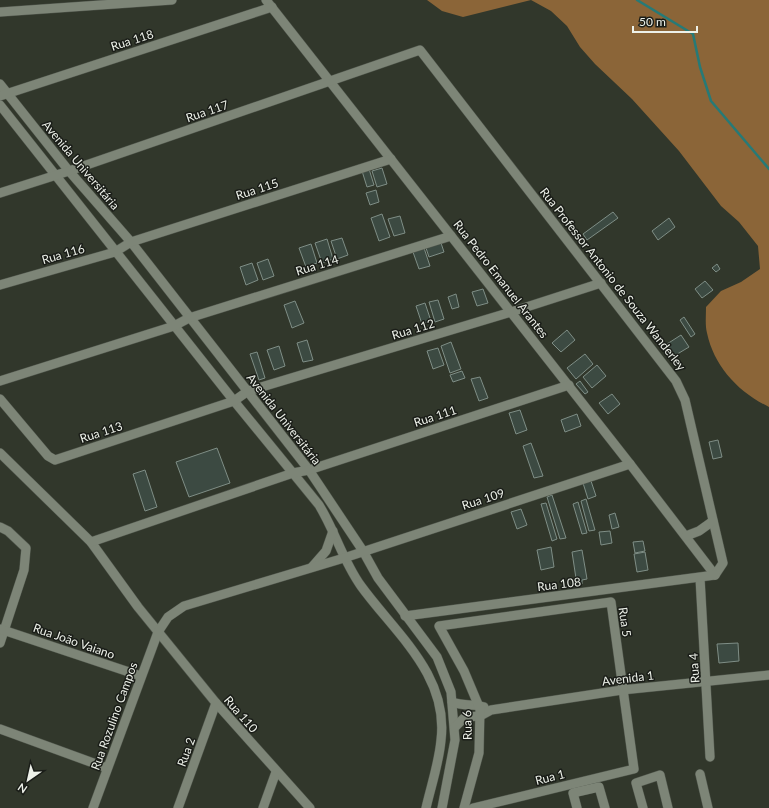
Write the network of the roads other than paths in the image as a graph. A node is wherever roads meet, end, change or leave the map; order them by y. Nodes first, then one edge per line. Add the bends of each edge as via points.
1 (172, 0) edge
2 (269, 4) edge
3 (0, 12) edge
4 (420, 50) joint
5 (330, 81) junction
6 (0, 84) edge
7 (3, 94) edge
8 (0, 105) edge
9 (391, 159) junction
10 (69, 171) junction
11 (55, 176) junction
12 (0, 193) edge
13 (451, 236) junction
14 (131, 242) junction
15 (115, 252) junction
16 (601, 283) junction
17 (0, 285) edge
18 (511, 312) junction
19 (189, 318) junction
20 (174, 326) junction
21 (0, 381) edge
22 (568, 385) junction
23 (248, 391) junction
24 (0, 399) edge
25 (234, 401) junction
26 (0, 453) edge
27 (630, 464) junction
28 (309, 470) junction
29 (293, 473) junction
30 (713, 521) junction
31 (0, 527) edge
32 (333, 531) junction
33 (686, 536) junction
34 (91, 542) junction
35 (363, 551) junction
36 (344, 558) junction
37 (312, 567) junction
38 (715, 575) junction
39 (700, 578) junction
40 (380, 581) junction
41 (368, 594) junction
42 (405, 616) junction
43 (439, 626) joint
44 (3, 630) edge
45 (158, 632) junction
46 (0, 642) edge
47 (151, 650) junction
48 (175, 652) junction
49 (769, 675) edge
50 (141, 676) junction
51 (707, 681) junction
52 (622, 690) junction
53 (452, 702) junction
54 (216, 703) junction
55 (479, 705) junction
56 (491, 710) junction
57 (480, 716) junction
58 (455, 726) junction
59 (0, 729) edge
60 (710, 757) dead end
61 (107, 768) junction
62 (634, 769) joint
63 (276, 772) junction
64 (700, 774) dead end
65 (93, 808) edge
66 (178, 808) edge
67 (262, 808) edge
68 (310, 808) edge
69 (426, 808) edge
70 (442, 808) edge
71 (464, 808) edge
72 (473, 808) edge
73 (577, 808) edge
74 (605, 808) edge
75 (643, 808) edge
76 (668, 808) edge
77 (708, 808) edge

1 - 3 street
2 - 5 street, Rua Pedro Emanuel Arantes
2 - 7 street, Rua 118
4 - 5 street, Rua 117
4 - 16 street, Rua Professor Antonio de Souza Wanderley
5 - 9 street, Rua Pedro Emanuel Arantes
5 - 10 street, Rua 117
6 - 7 street, Avenida Universitária
7 - 10 street, Avenida Universitária
8 - 11 street, Avenida Universitária
9 - 13 street, Rua Pedro Emanuel Arantes
9 - 14 street, Rua 115
10 - 11 street, Rua 117
10 - 14 street, Avenida Universitária
11 - 12 street, Rua 117
11 - 15 street, Avenida Universitária
13 - 18 street, Rua Pedro Emanuel Arantes
13 - 19 street, Rua 114
14 - 15 street, Rua 116
14 - 19 street, Avenida Universitária
15 - 17 street, Rua 116
15 - 20 street, Avenida Universitária
16 - 18 street, Rua 112
16 - 30 street, Rua Professor Antonio de Souza Wanderley via 676,380 685,400
18 - 22 street, Rua Pedro Emanuel Arantes
18 - 23 street, Rua 112
19 - 20 street
19 - 23 street, Avenida Universitária
20 - 21 street
20 - 25 street, Avenida Universitária
22 - 27 street, Rua Pedro Emanuel Arantes
22 - 28 street, Rua 111
23 - 25 street, Rua 112
23 - 28 street, Avenida Universitária
24 - 25 street, Rua 113 via 54,460
25 - 29 street, Avenida Universitária
26 - 34 street, Rua 110
27 - 33 street, Rua Pedro Emanuel Arantes
27 - 35 street, Rua 109
28 - 29 street
28 - 35 street, Avenida Universitária
29 - 32 street, Avenida Universitária via 320,505
29 - 34 street
30 - 33 street
30 - 38 street, Rua Professor Antonio de Souza Wanderley via 723,563
31 - 44 street via 26,548 24,570
32 - 36 street, Avenida Universitária
32 - 37 street via 326,551
33 - 38 street, Rua Pedro Emanuel Arantes
34 - 45 street, Rua 110
35 - 36 street, Rua 109
35 - 40 street, Avenida Universitária
36 - 37 street
36 - 41 street, Avenida Universitária
37 - 45 street via 184,606 168,617
38 - 39 street, Rua 108
39 - 42 street, Rua 108
39 - 51 street, Rua 4
40 - 41 street
40 - 42 street, Avenida Universitária
41 - 69 street, Avenida Universitária via 425,667 435,688 442,739
42 - 53 street, Avenida Universitária via 437,657 451,692
43 - 52 street, Rua 5 via 611,602
43 - 55 street, Rua 6
44 - 46 street
44 - 50 street, Rua João Vaiano
45 - 47 street, Rua Rozulino Campos
45 - 48 street, Rua 110
47 - 48 street via 164,647
47 - 50 street, Rua Rozulino Campos
48 - 54 street, Rua 110
49 - 51 street, Avenida 1
50 - 61 street, Rua Rozulino Campos
51 - 52 street, Avenida 1
51 - 60 street, Rua 4
52 - 56 street, Avenida 1
52 - 62 street, Rua 5
53 - 55 street via 464,706
53 - 58 street, Avenida Universitária
54 - 63 street, Rua 110
54 - 66 street, Rua 2
55 - 56 street
55 - 57 street, Rua 6
56 - 57 street, Avenida 1
57 - 58 street, Avenida 1 via 465,717
57 - 71 street, Rua 6 via 479,753
58 - 70 street, Avenida Universitária via 455,740
59 - 61 street
61 - 65 street, Rua Rozulino Campos
62 - 72 street, Rua 1
63 - 67 street
63 - 68 street, Rua 110
64 - 77 street
73 - 74 street via 573,793 599,787
75 - 76 street via 636,783 660,775

